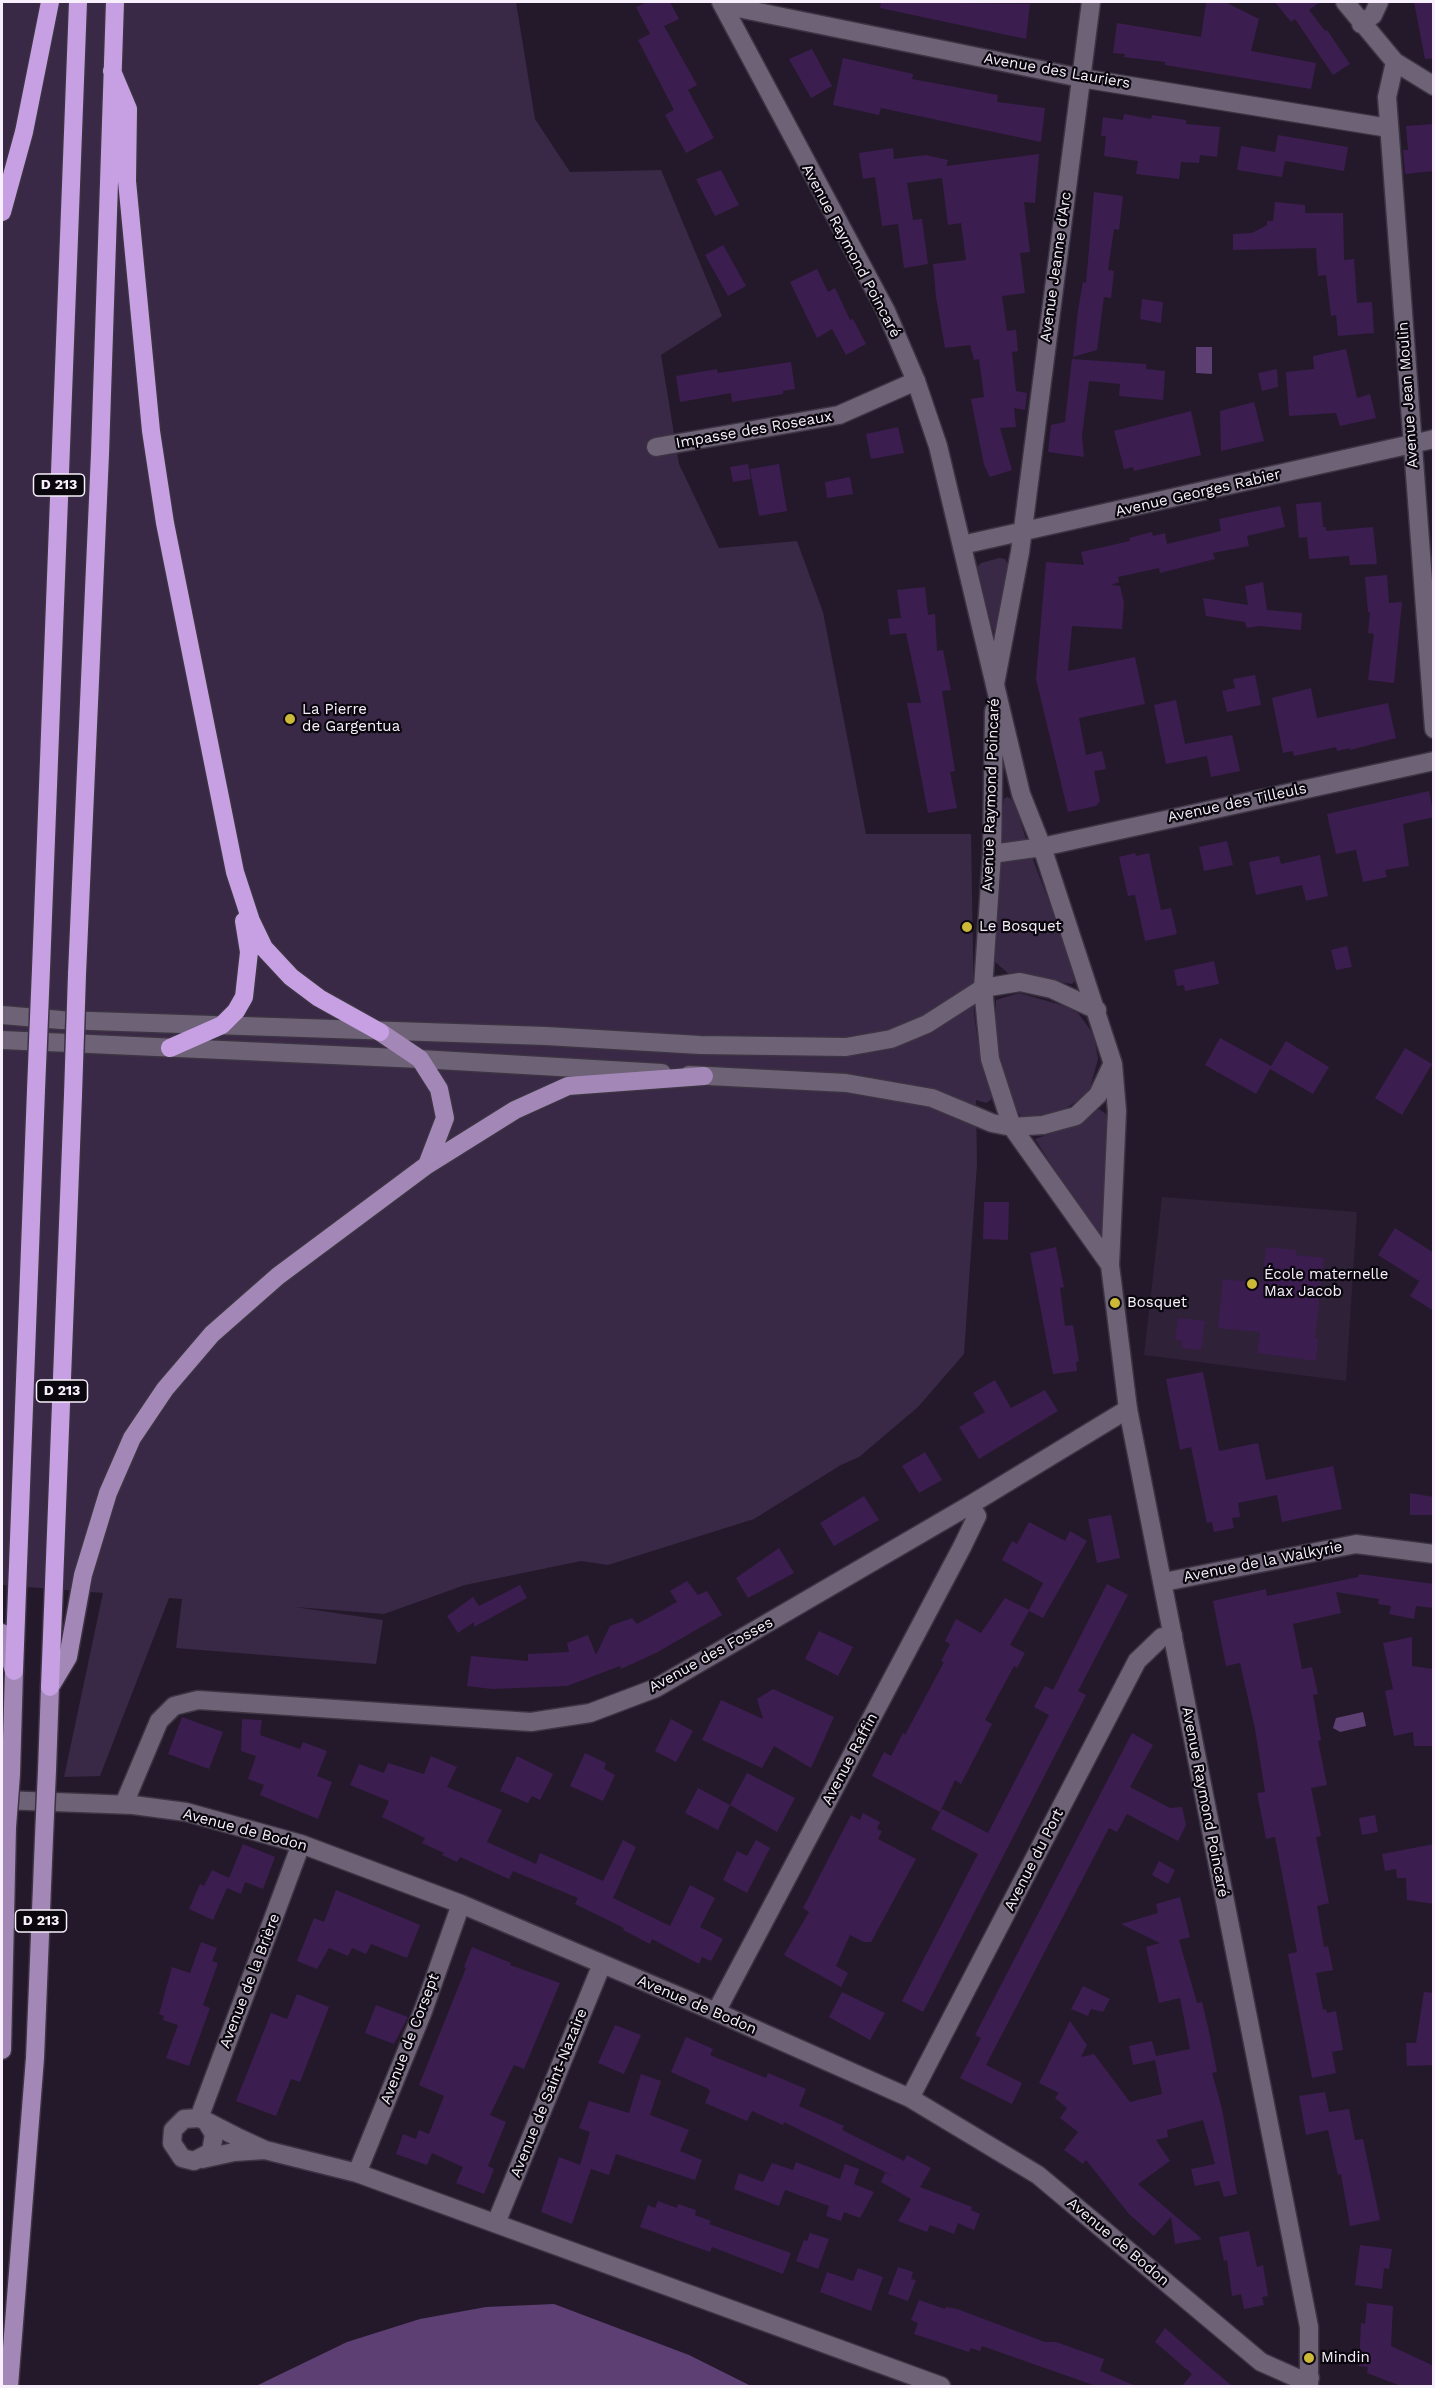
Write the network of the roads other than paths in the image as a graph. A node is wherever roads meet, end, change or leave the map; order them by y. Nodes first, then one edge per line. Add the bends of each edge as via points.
1 (50, 2) edge
2 (78, 2) edge
3 (115, 2) edge
4 (1091, 2) edge
5 (1345, 2) edge
6 (1379, 2) edge
7 (724, 6) edge
8 (1361, 24) junction
9 (1395, 62) junction
10 (112, 71) junction
11 (1081, 78) junction
12 (1434, 86) edge
13 (1389, 128) junction
14 (2, 212) edge
15 (916, 381) junction
16 (1434, 439) edge
17 (1412, 444) junction
18 (656, 447) dead end
19 (1020, 533) junction
20 (962, 545) junction
21 (1428, 595) edge
22 (994, 686) junction
23 (1434, 729) edge
24 (1434, 761) edge
25 (1042, 848) junction
26 (992, 854) junction
27 (235, 872) junction
28 (983, 988) junction
29 (1097, 1010) junction
30 (2, 1015) edge
31 (222, 1025) junction
32 (380, 1032) junction
33 (2, 1040) edge
34 (170, 1048) junction
35 (420, 1059) junction
36 (1113, 1064) junction
37 (704, 1076) junction
38 (1012, 1127) junction
39 (427, 1165) junction
40 (1110, 1265) junction
41 (1128, 1408) junction
42 (970, 1505) junction
43 (1434, 1554) edge
44 (1164, 1582) junction
45 (2, 1633) edge
46 (1173, 1635) junction
47 (14, 1671) junction
48 (50, 1687) junction
49 (2, 1800) edge
50 (124, 1804) junction
51 (301, 1844) junction
52 (461, 1904) junction
53 (602, 1964) junction
54 (716, 2012) junction
55 (2, 2050) edge
56 (910, 2098) junction
57 (202, 2120) junction
58 (265, 2150) junction
59 (200, 2160) junction
60 (357, 2173) junction
61 (496, 2223) junction
62 (2, 2349) edge
63 (1309, 2382) edge
64 (3, 2386) edge
65 (9, 2386) edge
66 (941, 2386) edge

1 - 14 highway via 24,132
2 - 47 highway, D 213, bridge
3 - 10 highway, D 213
4 - 11 street, Avenue Jeanne d'Arc
5 - 8 street
6 - 8 street via 1373,15
7 - 11 street, Avenue des Lauriers
7 - 15 street, Avenue Raymond Poincaré via 886,311
8 - 9 street
9 - 12 street
9 - 13 street, Avenue Jean Moulin via 1387,97
10 - 27 highway via 128,109 127,180 158,477
10 - 48 highway, D 213, bridge
11 - 13 street, Avenue des Lauriers
11 - 19 street, Avenue Jeanne d'Arc
13 - 17 street, Avenue Jean Moulin
15 - 18 street, Impasse des Roseaux via 839,416
15 - 20 street, Avenue Raymond Poincaré via 938,446
16 - 17 street, Avenue Georges Rabier
17 - 19 street, Avenue Georges Rabier
17 - 21 street, Avenue Jean Moulin
19 - 20 street, Avenue Georges Rabier
19 - 22 street, Avenue Jeanne d'Arc via 1020,552
20 - 22 street, Avenue Raymond Poincaré
21 - 23 street, Avenue Jean Moulin
22 - 25 street, Avenue Raymond Poincaré via 1021,794
22 - 26 street, Avenue Raymond Poincaré
24 - 25 street, Avenue des Tilleuls
25 - 26 street, Avenue des Tilleuls
25 - 29 street, Avenue Raymond Poincaré
26 - 28 street, Avenue Raymond Poincaré
27 - 31 highway via 249,952 248,979 244,997
27 - 32 highway via 264,948 291,977 319,998
28 - 29 street via 1020,982 1052,989
28 - 32 street via 927,1024 891,1039 846,1047
28 - 38 street, Avenue Raymond Poincaré via 990,1059
29 - 36 street, Avenue Raymond Poincaré
30 - 31 street
31 - 32 street
31 - 34 highway
32 - 35 main road
33 - 34 street
34 - 35 street
35 - 37 street
35 - 39 main road via 439,1089 445,1118
36 - 38 street via 1098,1095 1076,1116 1043,1125
36 - 40 street, Avenue Raymond Poincaré via 1117,1110
37 - 38 street via 868,1087 932,1098 992,1123
37 - 39 main road via 568,1086 515,1110
38 - 40 street, Avenue Raymond Poincaré
39 - 48 main road via 278,1276 212,1334 165,1389 132,1438 108,1493 83,1575 68,1657
40 - 41 street, Avenue Raymond Poincaré
41 - 42 street, Avenue des Fosses
41 - 44 street, Avenue Raymond Poincaré
42 - 50 street, Avenue des Fosses via 656,1688 590,1713 531,1722 198,1700 174,1706 159,1721
42 - 54 street, Avenue Raffin via 977,1516 962,1548
43 - 44 street, Avenue de la Walkyrie via 1356,1544
44 - 46 street, Avenue Raymond Poincaré
45 - 47 main road
46 - 56 street, Avenue du Port via 1162,1637 1137,1661
46 - 63 street, Avenue Raymond Poincaré via 1307,2315
47 - 55 main road, D 213, bridge
48 - 65 main road, D 213, bridge via 35,2058
49 - 50 street, Avenue de Bodon
50 - 51 street, Avenue de Bodon via 186,1812
51 - 52 street, Avenue de Bodon
51 - 57 street, Avenue de la Brière
52 - 53 street, Avenue de Bodon
52 - 60 street, Avenue de Corsept via 423,2012
53 - 54 street, Avenue de Bodon
53 - 61 street, Avenue de Saint-Nazaire
54 - 56 street, Avenue de Bodon
56 - 63 street, Avenue de Bodon via 1038,2175 1261,2362
57 - 58 street
57 - 59 street via 211,2127 215,2140 211,2152
57 - 59 street via 191,2117 178,2124 171,2137 182,2158
58 - 59 street
58 - 60 street
60 - 61 street
61 - 66 street
62 - 64 main road

